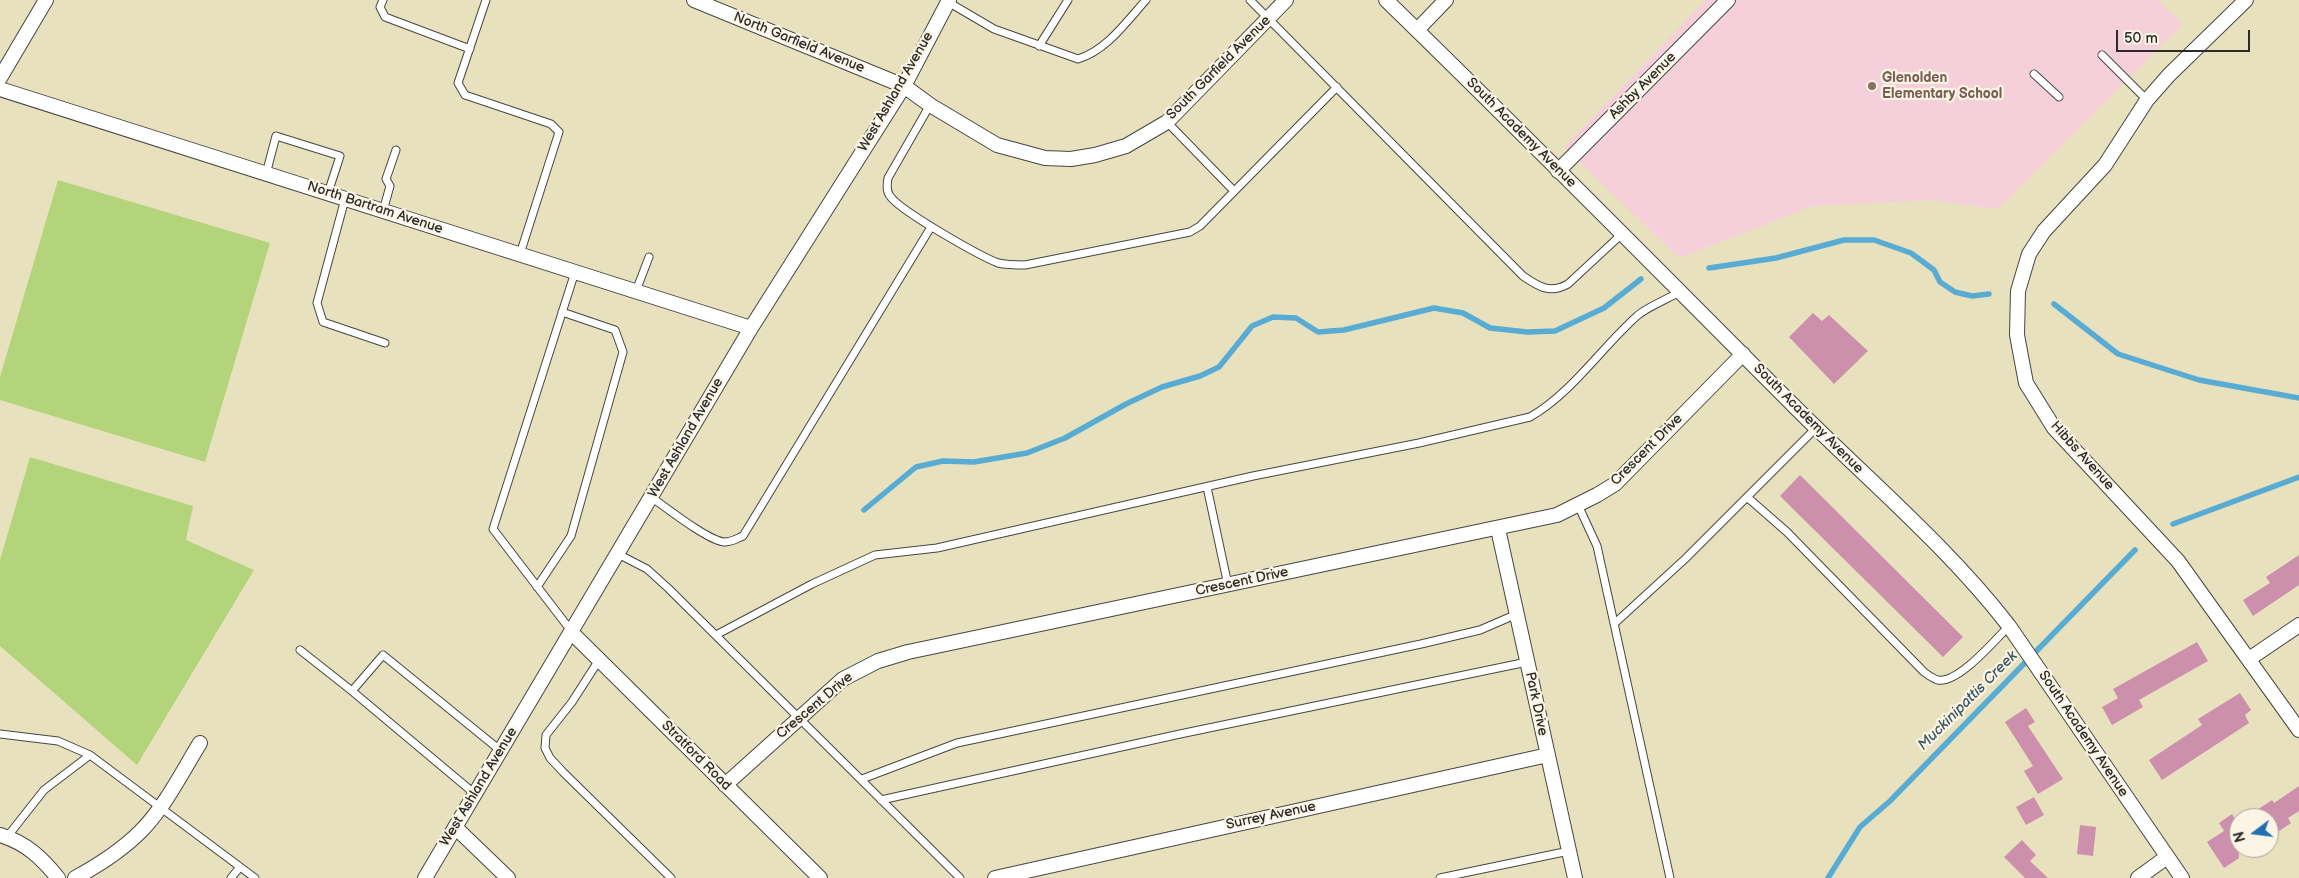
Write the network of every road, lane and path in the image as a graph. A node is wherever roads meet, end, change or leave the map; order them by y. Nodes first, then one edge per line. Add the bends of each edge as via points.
1 (46, 0) edge
2 (383, 0) edge
3 (486, 0) edge
4 (694, 0) edge
5 (1068, 0) edge
6 (1146, 0) edge
7 (1250, 0) edge
8 (1286, 0) edge
9 (1386, 0) edge
10 (1446, 0) edge
11 (1728, 0) edge
12 (2246, 0) edge
13 (949, 1) edge
14 (1269, 18) junction
15 (1417, 30) junction
16 (1039, 46) junction
17 (470, 48) junction
18 (2102, 55) dead end
19 (2034, 74) dead end
20 (0, 78) edge
21 (904, 86) junction
22 (1336, 87) junction
23 (0, 89) edge
24 (2059, 97) dead end
25 (2147, 100) junction
26 (930, 106) junction
27 (1167, 122) junction
28 (396, 150) dead end
29 (1558, 171) junction
30 (266, 174) junction
31 (1233, 190) junction
32 (328, 194) junction
33 (344, 199) junction
34 (383, 211) junction
35 (932, 227) junction
36 (1622, 233) junction
37 (520, 254) junction
38 (649, 257) dead end
39 (574, 272) junction
40 (1681, 290) junction
41 (636, 292) junction
42 (562, 312) junction
43 (750, 328) junction
44 (385, 343) dead end
45 (1743, 354) junction
46 (1816, 428) junction
47 (1207, 487) junction
48 (651, 497) junction
49 (1747, 497) junction
50 (1578, 505) junction
51 (1498, 529) junction
52 (618, 554) junction
53 (1228, 585) junction
54 (537, 587) junction
55 (1517, 614) junction
56 (1615, 623) junction
57 (2299, 625) edge
58 (2009, 626) junction
59 (572, 633) junction
60 (716, 636) junction
61 (300, 650) dead end
62 (2249, 659) junction
63 (600, 660) junction
64 (1527, 662) junction
65 (352, 692) junction
66 (800, 717) junction
67 (2299, 730) edge
68 (0, 734) edge
69 (200, 742) dead end
70 (501, 751) junction
71 (90, 755) junction
72 (1548, 755) junction
73 (862, 779) junction
74 (725, 785) junction
75 (475, 794) junction
76 (882, 800) junction
77 (160, 807) junction
78 (455, 827) junction
79 (4, 836) edge
80 (1569, 851) junction
81 (2167, 857) junction
82 (240, 867) junction
83 (58, 878) edge
84 (75, 878) edge
85 (231, 878) edge
86 (255, 878) edge
87 (425, 878) edge
88 (508, 878) edge
89 (671, 878) edge
90 (820, 878) edge
91 (960, 878) edge
92 (995, 878) edge
93 (1440, 878) edge
94 (1575, 878) edge
95 (1670, 878) edge
96 (2138, 878) edge
97 (2182, 878) edge

1 - 20 street
2 - 17 lane via 380,7 385,17
3 - 17 lane
4 - 21 street, North Garfield Avenue
5 - 16 lane
6 - 16 lane via 1102,48 1090,55 1078,59
7 - 14 lane
8 - 14 street, South Garfield Avenue
9 - 15 street, South Academy Avenue
10 - 15 street
11 - 29 street, Ashby Avenue
12 - 25 street, Hibbs Avenue
13 - 16 lane via 994,29
13 - 21 street, West Ashland Avenue
14 - 22 lane
14 - 27 street, South Garfield Avenue
15 - 29 street, South Academy Avenue
17 - 37 lane via 458,83 465,95 551,124 559,132
18 - 25 lane
19 - 24 lane
21 - 26 street, South Garfield Avenue
21 - 43 street, West Ashland Avenue
22 - 31 lane
22 - 36 lane via 1522,276 1536,286 1548,290 1568,284
23 - 30 street, North Bartram Avenue
25 - 62 street, Hibbs Avenue via 2105,165 2044,231 2029,254 2018,291 2017,335 2026,383 2054,428 2178,561
26 - 27 street, South Garfield Avenue via 997,145 1045,158 1071,159 1126,146
26 - 35 lane via 888,178 887,187 889,196
27 - 31 lane
28 - 34 lane via 386,179 390,186
29 - 36 street, South Academy Avenue
30 - 32 street, North Bartram Avenue
30 - 32 lane via 276,136 340,156
31 - 35 lane via 1200,226 1190,232 1025,265 997,262
32 - 33 street, North Bartram Avenue
33 - 34 street, North Bartram Avenue
33 - 44 lane via 317,303 323,322
34 - 37 street, North Bartram Avenue
35 - 48 lane via 743,536 732,542 710,537
36 - 40 street, South Academy Avenue
37 - 39 street, North Bartram Avenue
38 - 41 lane
39 - 41 street, North Bartram Avenue
39 - 42 lane
40 - 45 street, South Academy Avenue
40 - 47 lane via 1639,314 1571,383 1530,417
41 - 43 street, North Bartram Avenue
42 - 54 lane via 492,529
42 - 54 lane via 615,330 623,352 571,536
43 - 48 street, West Ashland Avenue
45 - 46 street, South Academy Avenue
45 - 50 street, Crescent Drive via 1615,484
46 - 49 lane
46 - 58 street, South Academy Avenue via 1982,592
47 - 53 lane
47 - 60 lane via 937,548 875,555 812,584
48 - 52 street, West Ashland Avenue
49 - 56 lane
49 - 58 lane via 1787,532 1924,672 1938,680 1950,679 1963,671
50 - 51 street, Crescent Drive via 1557,515
50 - 56 lane via 1597,546
51 - 53 street, Crescent Drive
51 - 55 street, Park Drive
52 - 59 street, West Ashland Avenue
52 - 60 lane via 647,569
53 - 66 street, Crescent Drive via 878,661 843,679
54 - 59 lane
55 - 64 street, Park Drive
55 - 73 lane via 1480,630 1422,644 957,744
56 - 95 lane
57 - 62 street
58 - 81 street, South Academy Avenue
59 - 63 street, Stratford Road
59 - 70 street, West Ashland Avenue
60 - 66 lane
61 - 65 lane
62 - 67 street, Hibbs Avenue
63 - 74 street, Stratford Road
63 - 89 lane via 546,735 545,748 563,772
64 - 72 street, Park Drive
64 - 76 lane
65 - 70 lane via 383,655
65 - 75 lane
66 - 73 lane
66 - 74 street, Crescent Drive
68 - 71 lane via 58,741
69 - 77 street
70 - 75 street, West Ashland Avenue
71 - 77 lane
71 - 79 lane via 44,790
72 - 80 street, Park Drive
72 - 92 street, Surrey Avenue
73 - 76 lane
74 - 90 street, Stratford Road
75 - 78 street, West Ashland Avenue
76 - 91 lane
77 - 82 lane
77 - 84 street via 141,831 107,861
78 - 87 street, West Ashland Avenue
78 - 88 street
79 - 83 street via 17,840 42,858
80 - 93 lane
80 - 94 street, Park Drive
81 - 96 street
81 - 97 street, South Academy Avenue
82 - 85 lane
82 - 86 lane

